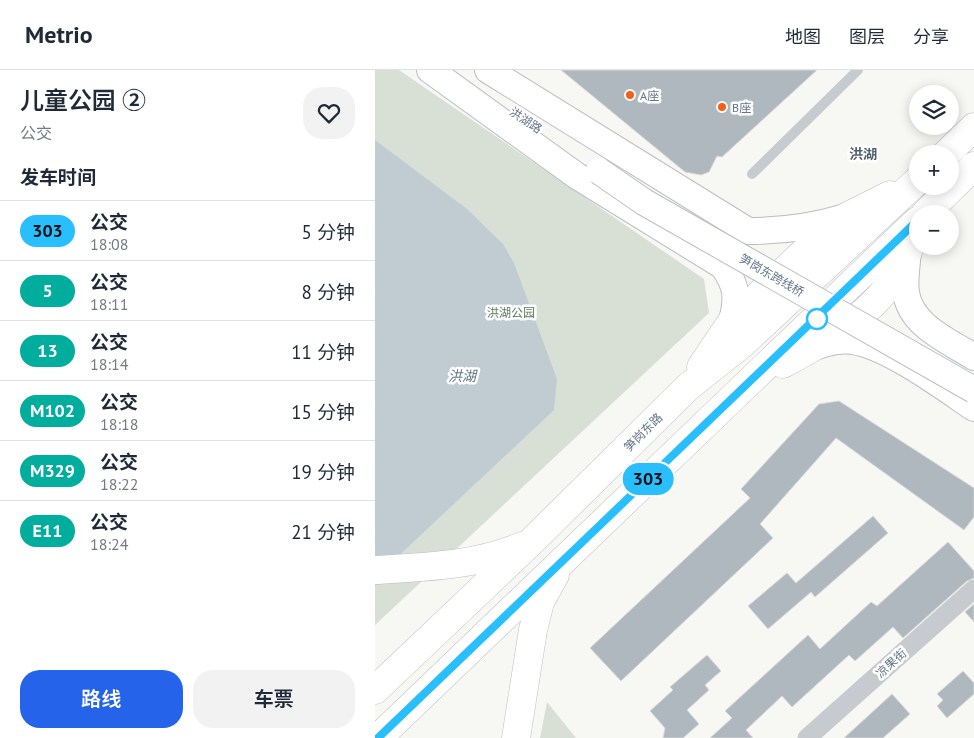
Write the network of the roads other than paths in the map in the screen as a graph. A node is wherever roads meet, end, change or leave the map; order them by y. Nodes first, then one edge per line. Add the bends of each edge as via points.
1 (429, 70) edge
2 (452, 70) edge
3 (476, 70) edge
4 (488, 70) edge
5 (858, 70) edge
6 (974, 127) edge
7 (955, 145) edge
8 (602, 166) junction
9 (974, 166) edge
10 (752, 174) dead end
11 (909, 186) edge
12 (909, 189) edge
13 (934, 205) edge
14 (845, 217) junction
15 (909, 229) edge
16 (747, 230) junction
17 (909, 247) edge
18 (910, 255) edge
19 (723, 266) junction
20 (732, 321) junction
21 (814, 348) junction
22 (974, 357) edge
23 (974, 370) edge
24 (753, 380) junction
25 (688, 387) junction
26 (974, 390) edge
27 (974, 408) edge
28 (532, 541) junction
29 (564, 558) junction
30 (375, 570) edge
31 (974, 589) edge
32 (375, 690) edge
33 (378, 738) edge
34 (516, 738) edge
35 (807, 738) edge

1 - 19 street via 577,176
2 - 8 street, 洪湖路
3 - 8 street, 洪湖路
4 - 16 street
5 - 10 lane
6 - 7 main road
8 - 23 street, 笋岗东跨线桥
8 - 26 street, 笋岗东跨线桥, bridge via 644,202
9 - 13 main road
11 - 14 main road
12 - 25 main road, 笋岗东路 via 743,344
14 - 16 street via 786,230
14 - 20 main road
15 - 24 main road
16 - 19 street via 760,248 761,256 756,264 749,269 735,270
17 - 21 main road via 900,268 879,295 838,334
18 - 22 street via 905,290 912,310 927,327
19 - 20 street via 734,281 736,291
20 - 25 main road
21 - 24 main road
21 - 27 street via 842,340 869,345
24 - 29 main road
25 - 28 main road, 笋岗东路
28 - 30 main road via 502,554 469,562
28 - 32 main road, 笋岗东路
29 - 33 main road
29 - 34 main road via 540,602
31 - 35 street, 凉果街

